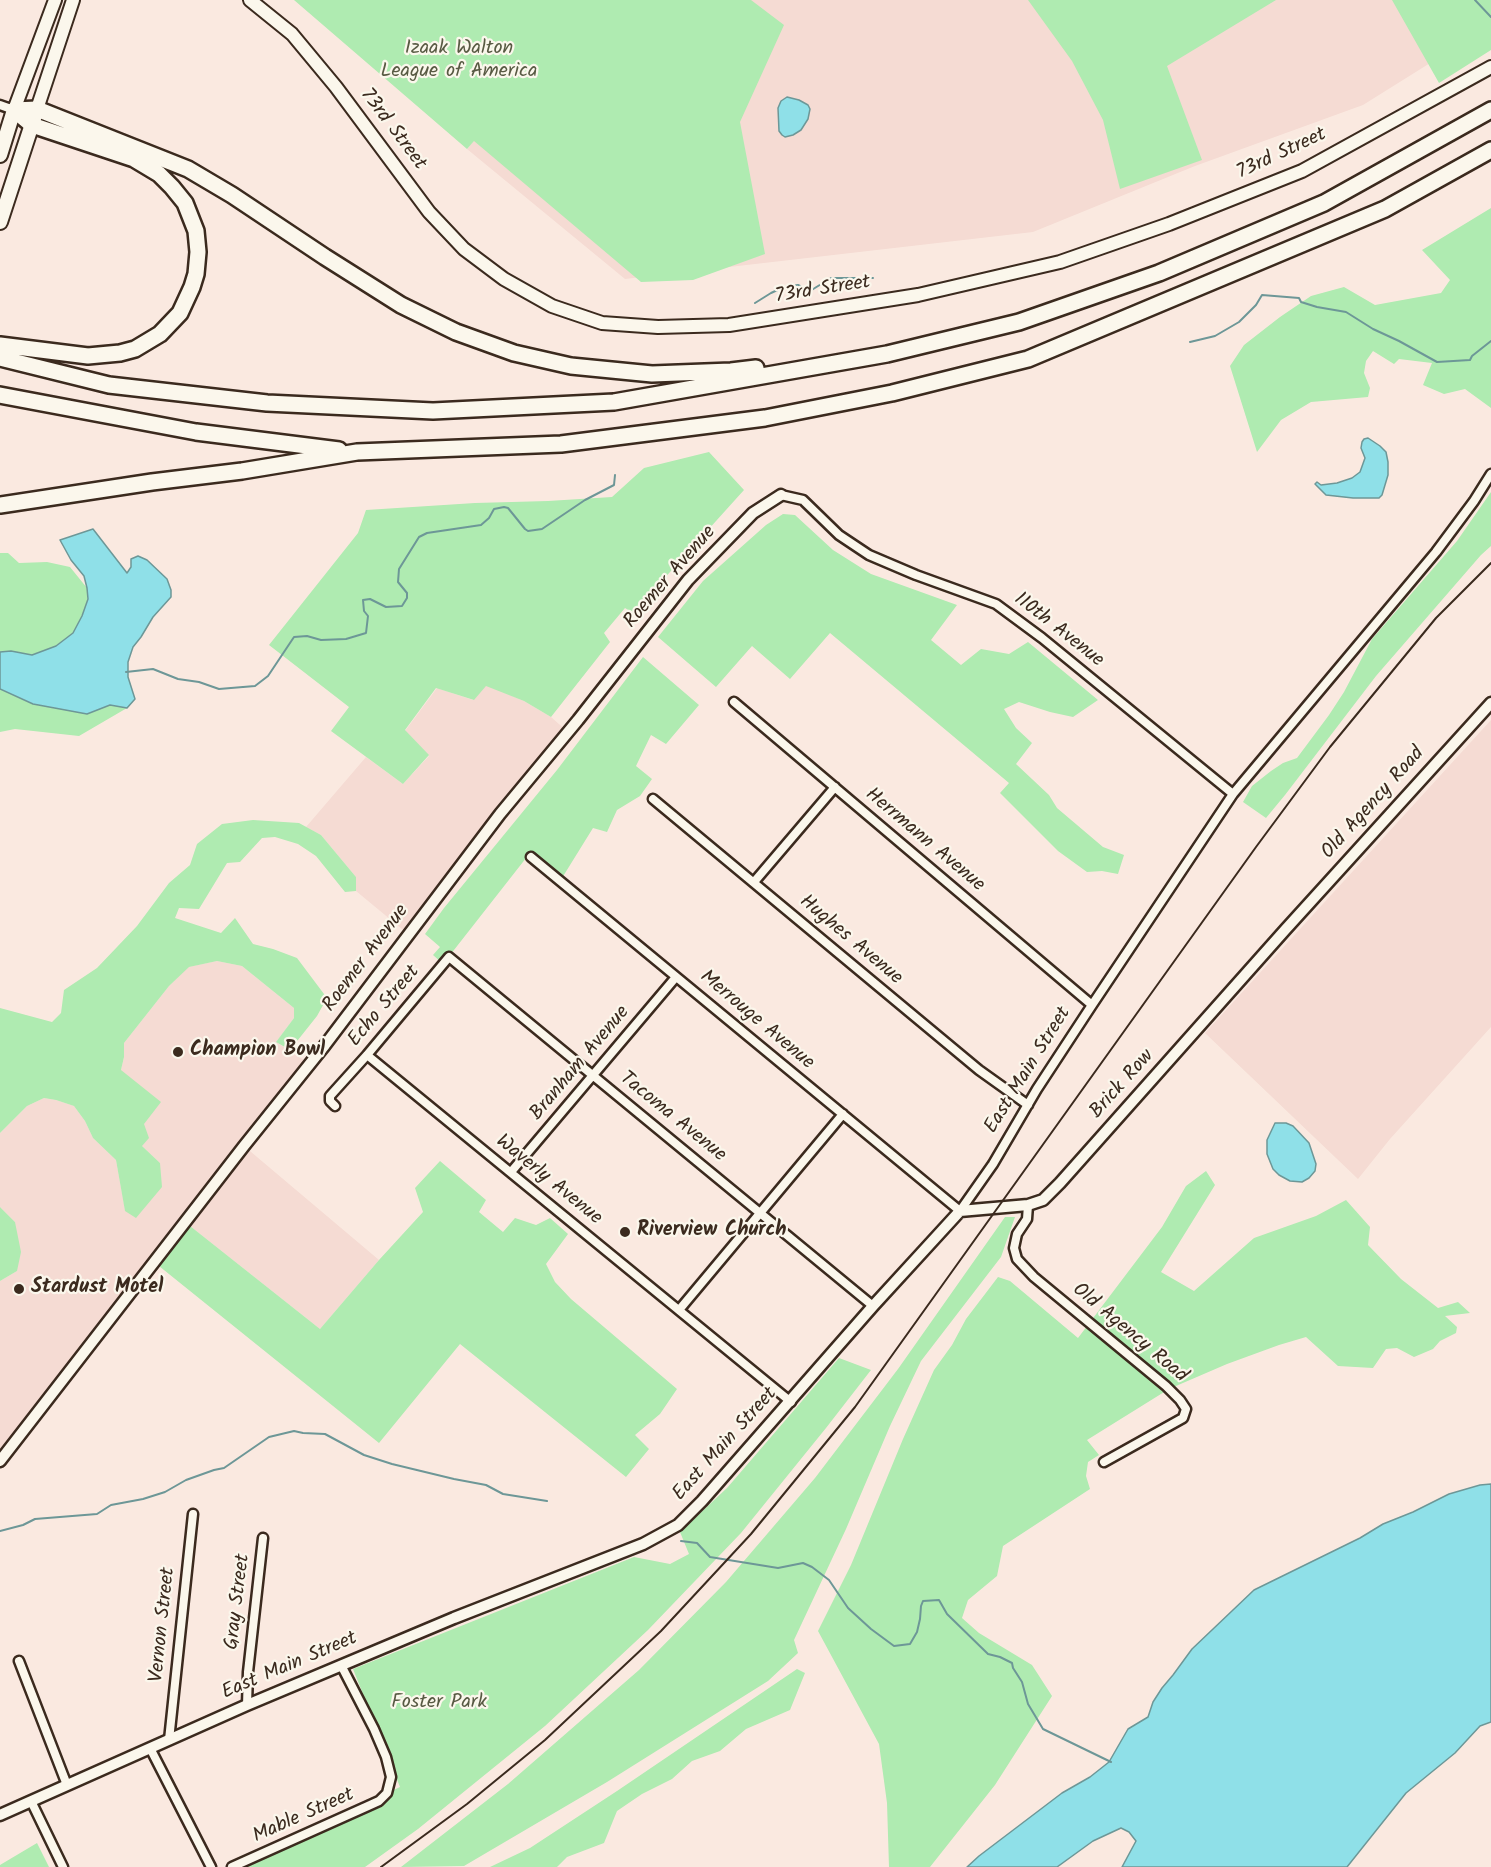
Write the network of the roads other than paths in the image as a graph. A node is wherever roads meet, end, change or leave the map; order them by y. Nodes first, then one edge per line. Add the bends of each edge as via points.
1 (55, 0) edge
2 (73, 0) edge
3 (250, 0) edge
4 (1491, 67) edge
5 (7, 108) edge
6 (37, 109) junction
7 (1491, 110) edge
8 (32, 125) junction
9 (1491, 150) edge
10 (0, 155) edge
11 (0, 222) edge
12 (0, 345) edge
13 (887, 354) junction
14 (0, 358) edge
15 (0, 394) edge
16 (357, 452) junction
17 (1491, 474) edge
18 (781, 495) joint
19 (0, 506) edge
20 (734, 702) dead end
21 (1491, 703) edge
22 (835, 787) junction
23 (1233, 794) junction
24 (653, 799) dead end
25 (531, 857) dead end
26 (754, 882) junction
27 (1284, 930) joint
28 (449, 957) joint
29 (676, 977) junction
30 (1092, 1005) junction
31 (367, 1055) junction
32 (593, 1075) junction
33 (1028, 1105) junction
34 (335, 1107) dead end
35 (843, 1114) junction
36 (511, 1172) junction
37 (1028, 1205) junction
38 (960, 1211) junction
39 (760, 1213) junction
40 (873, 1306) junction
41 (679, 1310) junction
42 (790, 1402) junction
43 (0, 1461) edge
44 (1104, 1462) dead end
45 (193, 1514) dead end
46 (263, 1538) dead end
47 (19, 1661) dead end
48 (341, 1665) junction
49 (247, 1705) junction
50 (169, 1740) junction
51 (150, 1748) junction
52 (68, 1785) junction
53 (31, 1801) junction
54 (0, 1815) edge
55 (63, 1867) edge
56 (211, 1867) edge
57 (232, 1867) edge

1 - 5 main road
2 - 6 main road
3 - 4 main road, 73rd Street via 292,34 429,212 464,249 504,279 552,306 602,323 658,327 729,325 918,296 1060,262 1302,171
5 - 6 highway
5 - 8 highway
5 - 10 highway
6 - 8 highway
6 - 13 highway via 188,169 401,305 456,332 514,352 571,366 652,374
7 - 13 highway via 1324,203 1159,273 1019,322
8 - 11 highway
8 - 12 highway via 134,159 166,180 193,220 198,240 196,274 187,300 170,325 135,348 88,356
9 - 16 highway via 1385,209 1028,359 892,393 765,418 561,444
13 - 14 highway via 614,402 433,411 267,404 109,385
15 - 16 highway via 196,432
16 - 19 highway
17 - 23 street, East Main Street via 1436,552
18 - 23 street, 110th Avenue via 803,500 839,535 869,555 996,604
18 - 43 street, Roemer Avenue via 753,513 688,580 495,820
20 - 22 street, Herrmann Avenue
21 - 27 street, Old Agency Road
22 - 26 street
22 - 30 street, Herrmann Avenue
23 - 30 street, East Main Street
24 - 26 street, Hughes Avenue
25 - 29 street, Merrouge Avenue
26 - 33 street, Hughes Avenue via 979,1070
27 - 37 street, Brick Row via 1060,1183 1043,1200
28 - 31 street, Echo Street
28 - 32 street, Tacoma Avenue
29 - 32 street, Branham Avenue
29 - 35 street, Merrouge Avenue
30 - 33 street, East Main Street
31 - 34 street, Echo Street via 330,1096
31 - 36 street, Waverly Avenue
32 - 36 street, Branham Avenue
32 - 39 street, Tacoma Avenue
33 - 38 street, East Main Street
35 - 38 street, Merrouge Avenue
35 - 39 street
36 - 41 street, Waverly Avenue
37 - 38 street, Brick Row
37 - 44 street, Old Agency Road via 1027,1219 1014,1248 1017,1259 1166,1386 1186,1409 1184,1418
38 - 40 street, East Main Street
39 - 40 street, Tacoma Avenue
39 - 41 street
40 - 42 street, East Main Street
41 - 42 street, Waverly Avenue
42 - 48 street, East Main Street via 678,1525 643,1544
45 - 50 street, Vernon Street
46 - 49 street, Gray Street
47 - 52 street
48 - 49 street, East Main Street
48 - 57 street, Mable Street via 386,1757 391,1777 387,1793 368,1806
49 - 50 street, East Main Street
50 - 51 street, East Main Street
51 - 52 street, East Main Street
51 - 56 street
52 - 53 street, East Main Street
53 - 54 street, East Main Street
53 - 55 street

